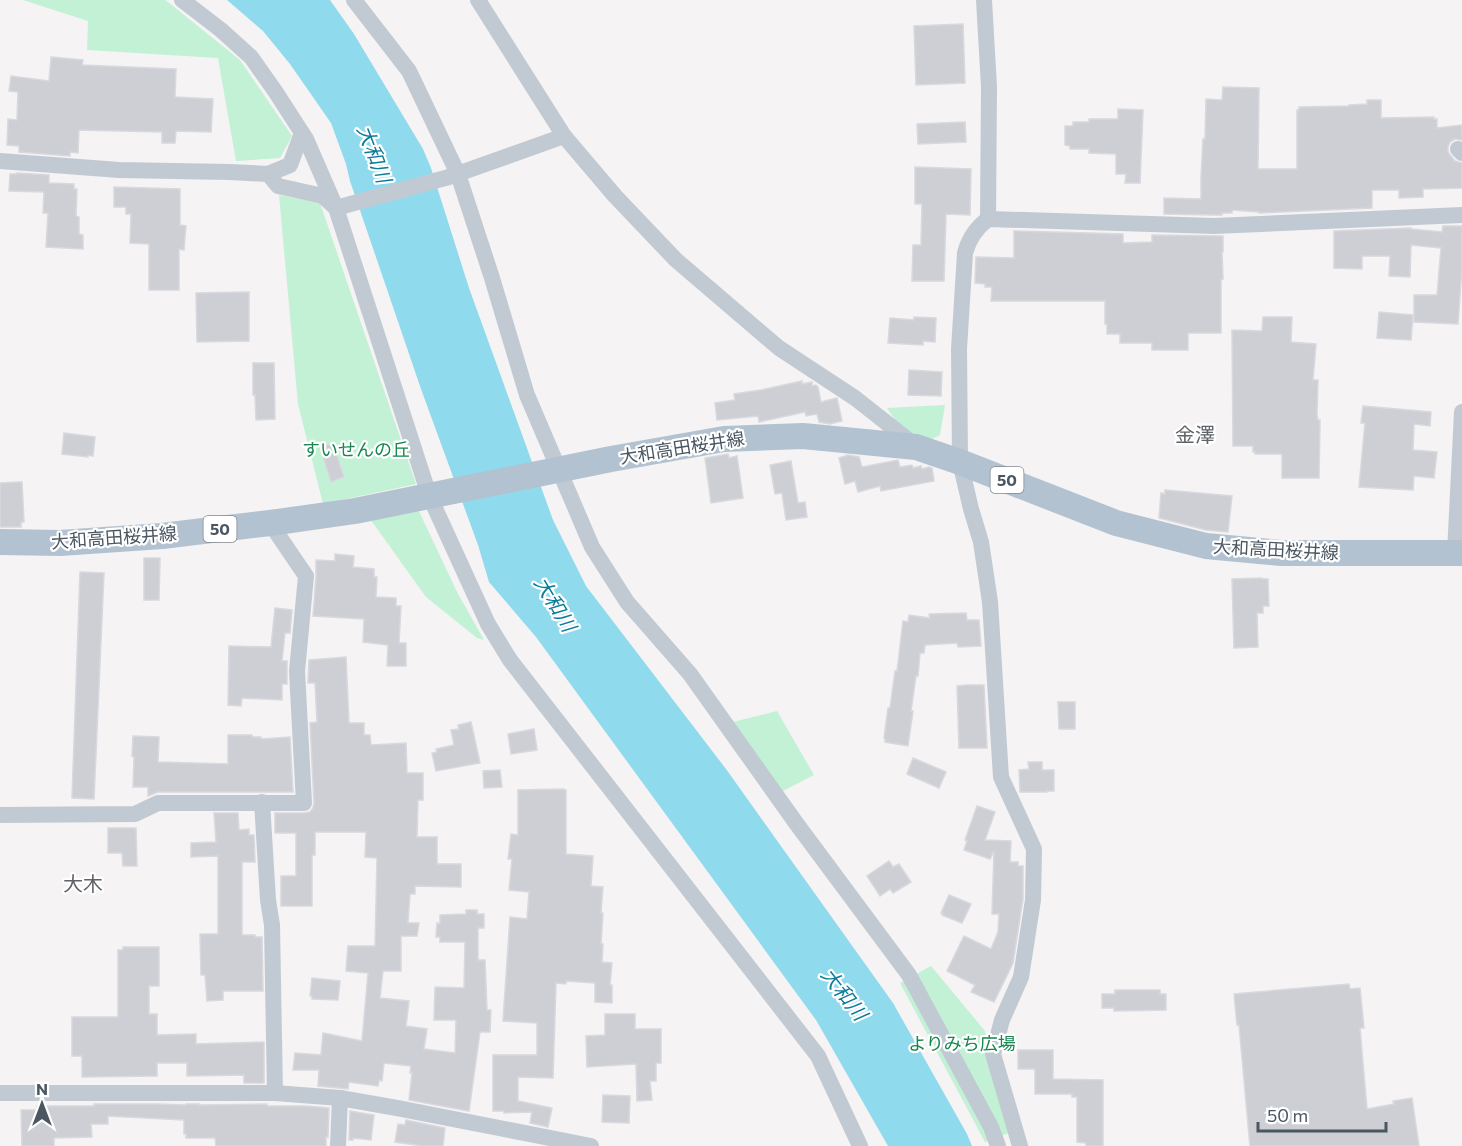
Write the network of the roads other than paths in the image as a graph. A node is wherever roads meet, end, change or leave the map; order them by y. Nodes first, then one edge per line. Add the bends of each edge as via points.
1 (182, 0) edge
2 (354, 0) edge
3 (478, 0) edge
4 (984, 0) edge
5 (302, 133) junction
6 (564, 136) junction
7 (0, 161) edge
8 (268, 174) junction
9 (454, 176) junction
10 (340, 207) junction
11 (1462, 215) edge
12 (988, 219) junction
13 (1462, 412) edge
14 (916, 447) junction
15 (960, 462) junction
16 (554, 471) junction
17 (434, 494) junction
18 (270, 524) junction
19 (0, 542) edge
20 (1458, 553) edge
21 (262, 802) junction
22 (0, 815) edge
23 (0, 1093) edge
24 (275, 1093) junction
25 (340, 1098) junction
26 (338, 1146) edge
27 (591, 1146) edge
28 (860, 1146) edge
29 (998, 1146) edge
30 (1020, 1146) edge

1 - 5 street via 251,57
2 - 9 street via 409,71
3 - 6 street
4 - 12 street via 989,87
5 - 8 street via 290,165
5 - 10 street
6 - 9 street
6 - 14 street via 676,260 779,348 855,398
7 - 8 street via 119,170
8 - 10 street via 278,186 322,196
9 - 10 street
9 - 16 street via 492,278
10 - 17 street
11 - 12 street via 1214,226
12 - 15 street via 978,226 965,253 959,349
13 - 20 street
14 - 15 main road, 大和高田桜井線 / 50
14 - 16 main road, 大和高田桜井線 / 50 via 803,436 724,439
15 - 20 main road, 大和高田桜井線 / 50 via 1116,523 1206,546 1281,553
15 - 30 street via 981,542 990,602 1001,777 1034,849 1033,900 1021,977 1002,1020 993,1054
16 - 17 main road, 大和高田桜井線 / 50
16 - 29 street via 592,547 627,602 690,674 909,975 992,1127
17 - 18 main road, 大和高田桜井線 / 50
17 - 28 street via 488,624 510,660 818,1056
18 - 19 main road, 大和高田桜井線 / 50 via 71,543
18 - 21 street via 306,576 297,672 304,803
21 - 22 street via 159,803 135,813
21 - 24 street via 272,925
23 - 24 street
24 - 25 street
25 - 26 street
25 - 27 street

